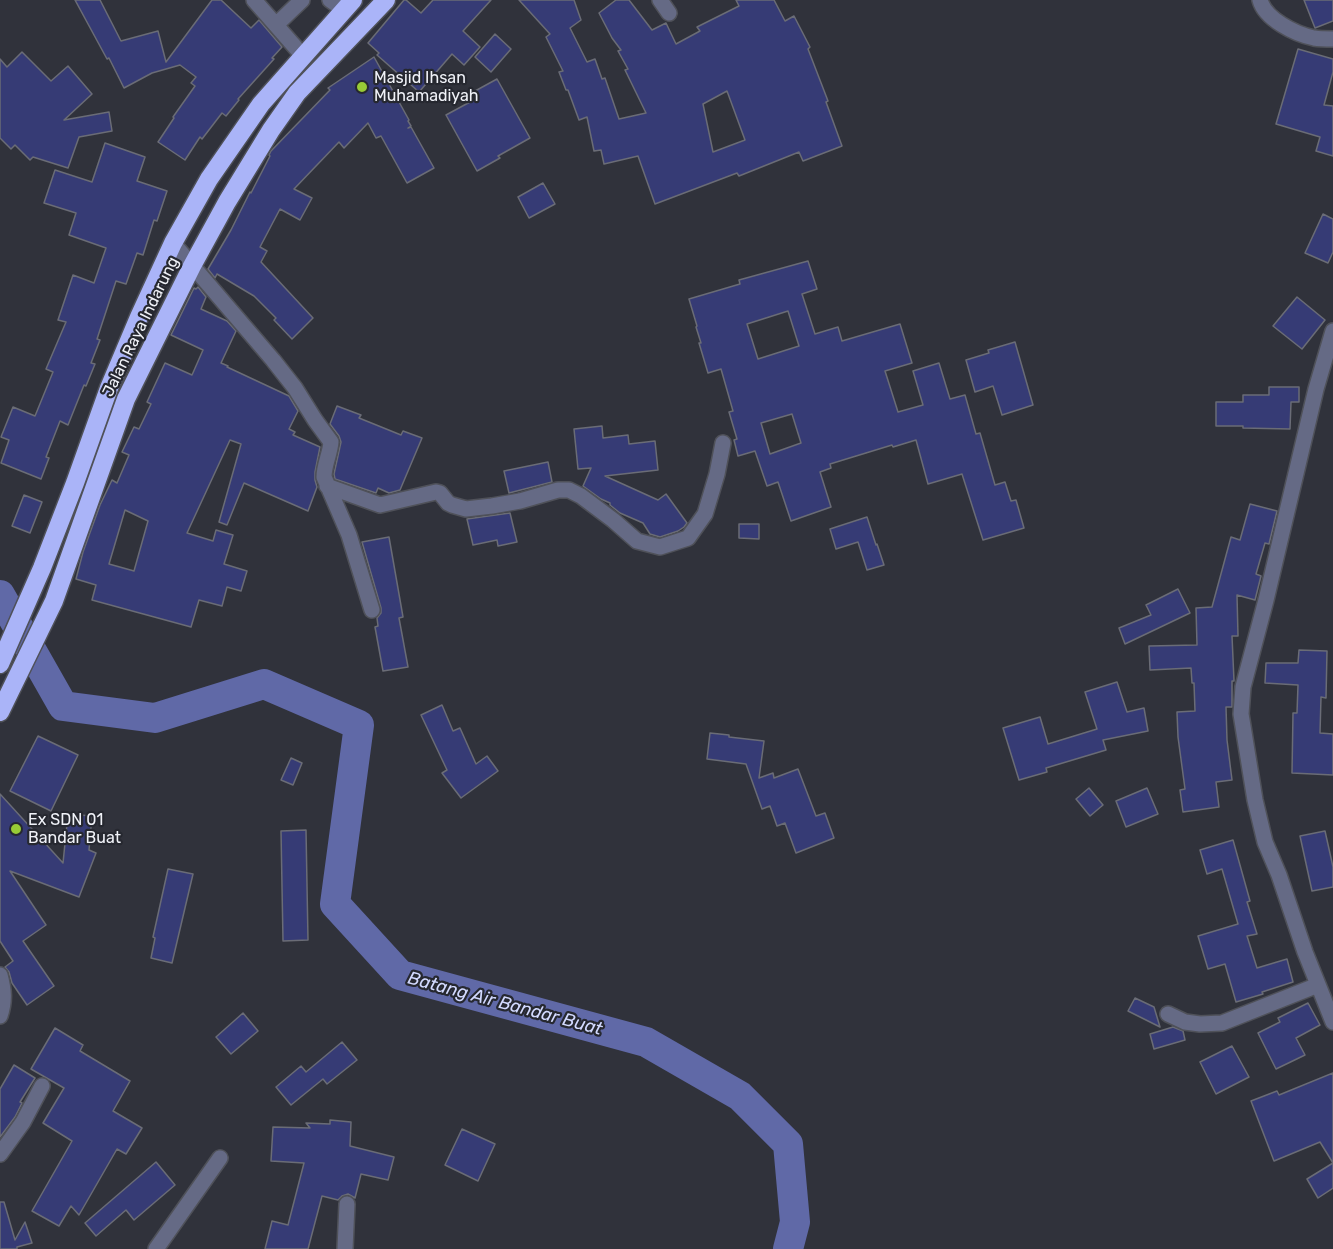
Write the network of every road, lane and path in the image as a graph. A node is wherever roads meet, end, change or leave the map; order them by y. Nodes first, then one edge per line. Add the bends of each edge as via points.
1 (254, 0) edge
2 (302, 0) edge
3 (386, 0) edge
4 (1260, 0) edge
5 (342, 3) edge
6 (277, 24) junction
7 (1333, 39) edge
8 (303, 56) junction
9 (173, 243) junction
10 (192, 266) junction
11 (1333, 332) edge
12 (723, 443) dead end
13 (327, 486) junction
14 (372, 610) dead end
15 (0, 664) edge
16 (0, 712) edge
17 (0, 975) edge
18 (1318, 985) junction
19 (1168, 1014) dead end
20 (0, 1016) edge
21 (1333, 1022) edge
22 (42, 1086) dead end
23 (0, 1154) edge
24 (220, 1158) dead end
25 (347, 1204) dead end
26 (156, 1249) edge
27 (345, 1249) edge

1 - 6 street
2 - 6 street
3 - 10 highway, Jalan Raya Indarung via 297,93 227,202
4 - 7 street via 1262,8 1285,27 1313,38
5 - 8 highway, Jalan Raya Indarung
6 - 8 street
8 - 9 highway, Jalan Raya Indarung via 261,104 208,179
9 - 10 street
9 - 15 highway, Jalan Raya Indarung via 109,387 42,568
10 - 13 street via 296,388 331,442 324,469
10 - 16 highway, Jalan Raya Indarung via 126,399 54,601
11 - 18 street via 1243,687 1241,714 1265,842
12 - 13 street via 705,514 688,538 660,547 637,541 569,490 466,508 448,503 436,492 380,505
13 - 14 street via 349,535
17 - 20 street via 4,1000
18 - 19 street via 1222,1023 1185,1022
18 - 21 street
22 - 23 street
24 - 26 street
25 - 27 street

